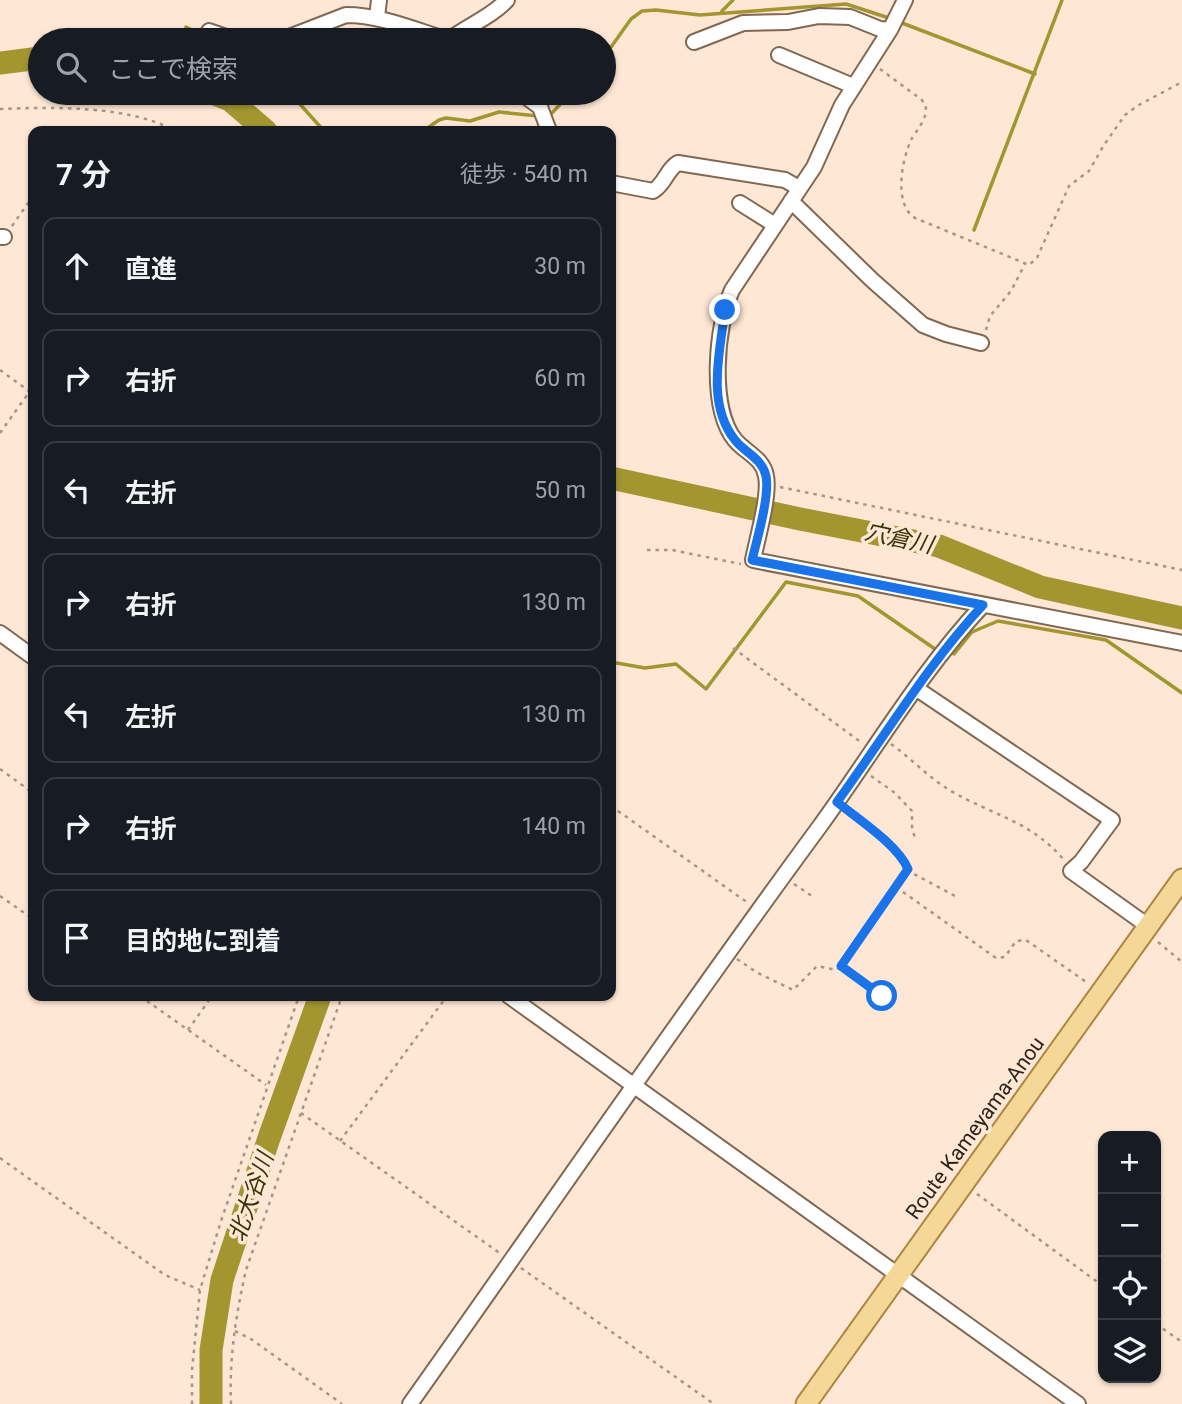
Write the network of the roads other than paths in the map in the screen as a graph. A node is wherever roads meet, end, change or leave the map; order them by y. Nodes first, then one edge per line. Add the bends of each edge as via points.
1 (379, 0) edge
2 (507, 0) edge
3 (905, 0) edge
4 (377, 17) junction
5 (316, 28) edge
6 (411, 28) edge
7 (465, 28) edge
8 (890, 30) junction
9 (694, 42) dead end
10 (779, 55) dead end
11 (853, 86) junction
12 (535, 105) edge
13 (547, 126) edge
14 (616, 184) edge
15 (799, 188) junction
16 (791, 201) junction
17 (740, 203) dead end
18 (775, 225) junction
19 (981, 343) road end
20 (983, 605) junction
21 (0, 633) edge
22 (1182, 643) edge
23 (28, 653) edge
24 (917, 689) junction
25 (1182, 879) edge
26 (1147, 928) junction
27 (516, 1001) edge
28 (634, 1085) junction
29 (897, 1276) junction
30 (410, 1404) edge
31 (806, 1404) edge
32 (1078, 1404) edge

1 - 4 street
2 - 7 street
3 - 8 street
4 - 5 street via 346,15
4 - 6 street
8 - 9 street via 850,17 819,16 743,23
8 - 11 street
10 - 11 street
11 - 15 street
12 - 13 street
14 - 15 street via 653,191 678,163 785,180
15 - 16 street
16 - 18 street
16 - 19 street via 923,325
17 - 18 street
18 - 20 street via 728,300 717,386 729,429 762,464 767,487 752,560
20 - 22 street
20 - 24 street
21 - 23 street
24 - 26 street via 1112,820 1072,871
24 - 28 street
25 - 26 main road, Route Kameyama-Anou
26 - 29 main road, Route Kameyama-Anou
27 - 28 street
28 - 29 street
28 - 30 street
29 - 31 main road, Route Kameyama-Anou
29 - 32 street

